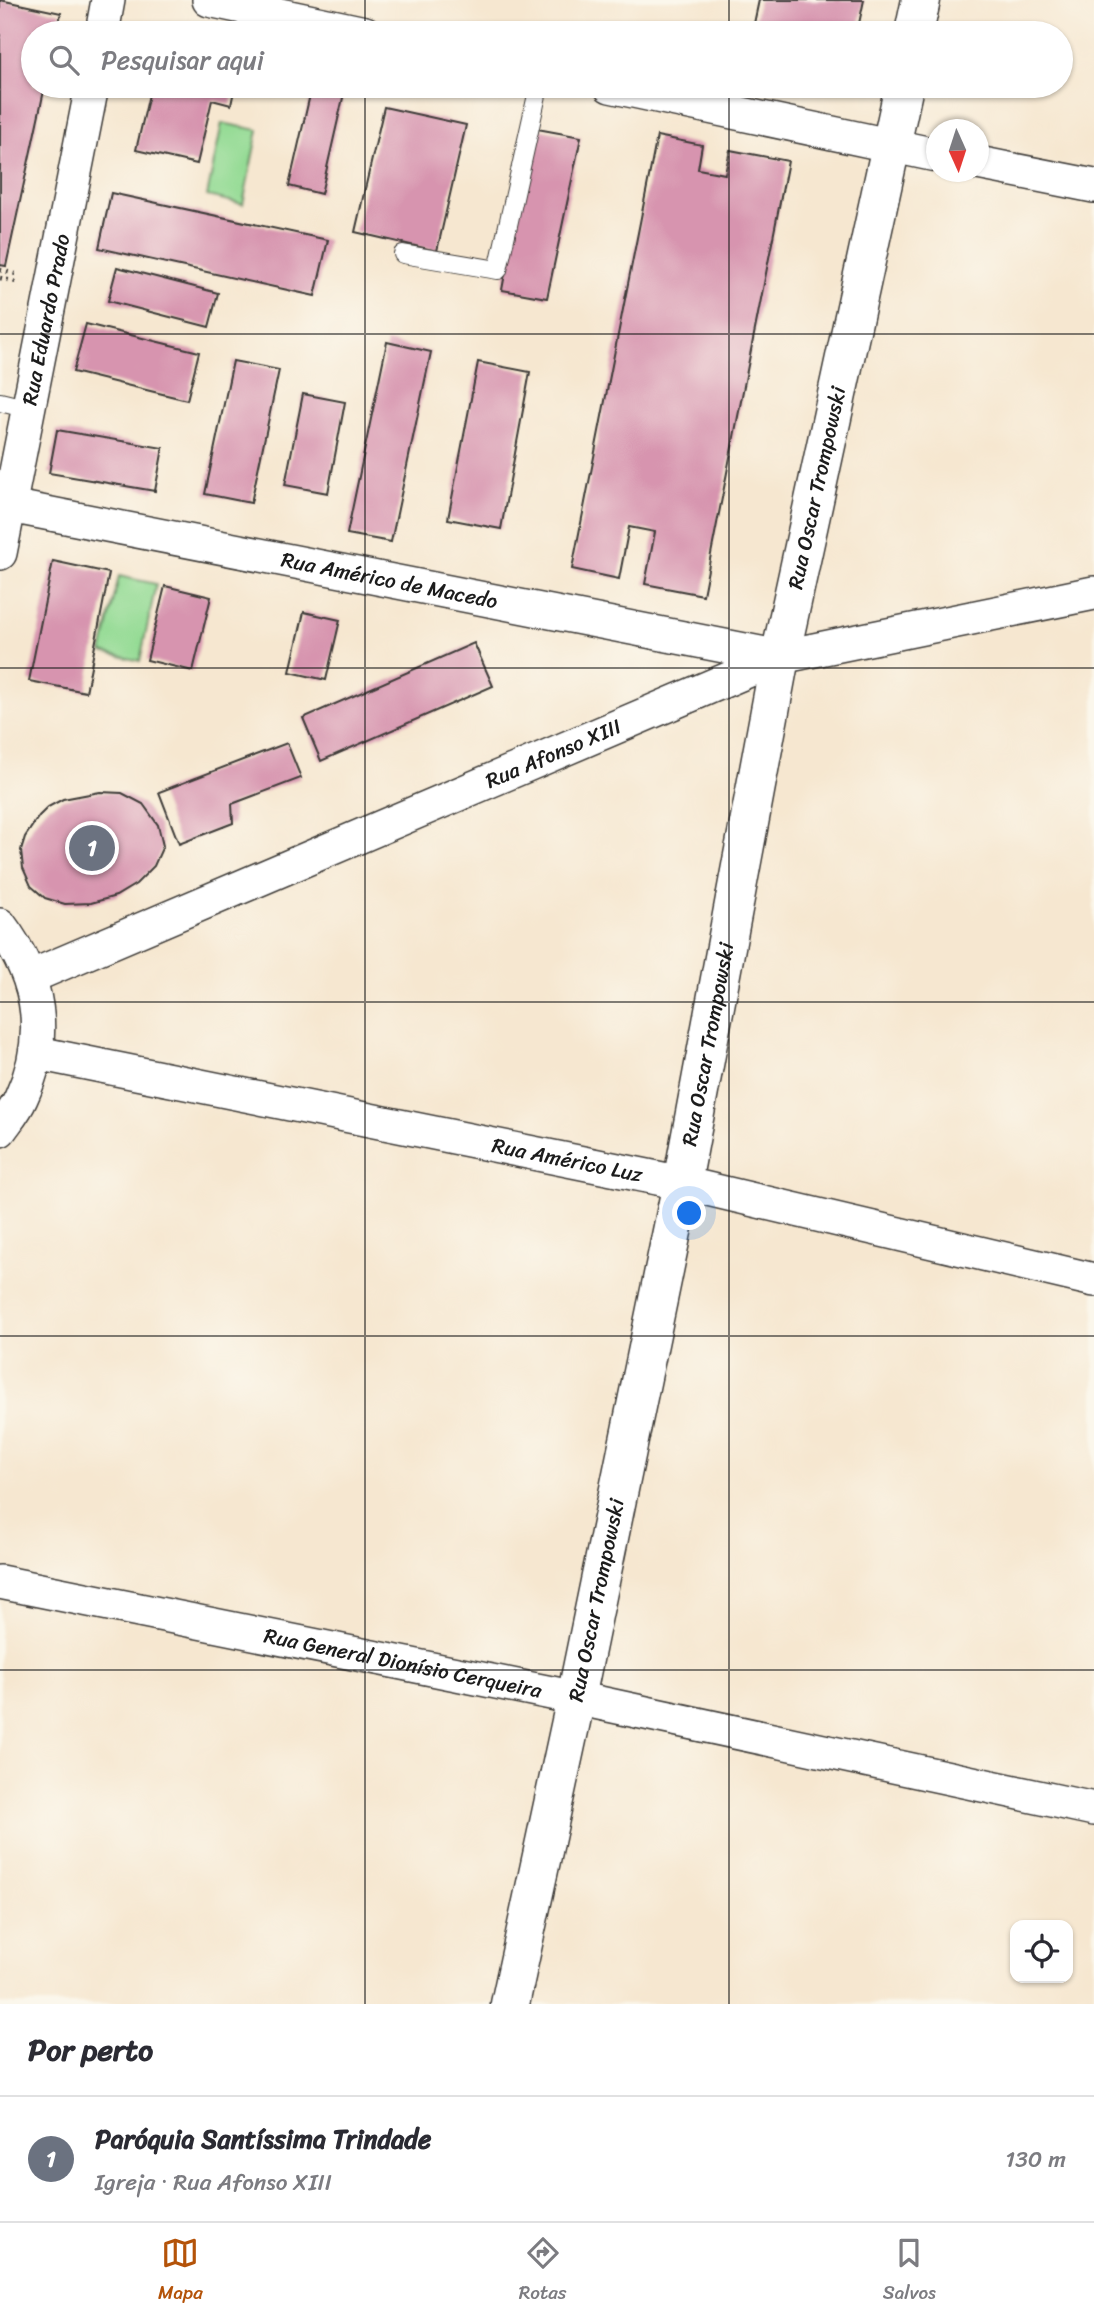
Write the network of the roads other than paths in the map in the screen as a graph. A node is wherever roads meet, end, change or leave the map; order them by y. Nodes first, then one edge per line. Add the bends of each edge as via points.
1 (108, 0) edge
2 (209, 0) edge
3 (920, 0) edge
4 (104, 21) edge
5 (308, 21) edge
6 (916, 21) edge
7 (89, 98) edge
8 (536, 98) edge
9 (666, 98) edge
10 (902, 98) edge
11 (892, 146) junction
12 (926, 153) edge
13 (989, 165) edge
14 (1094, 186) edge
15 (403, 254) dead end
16 (15, 405) edge
17 (4, 505) edge
18 (0, 553) edge
19 (1094, 593) edge
20 (780, 657) junction
21 (0, 925) edge
22 (30, 977) junction
23 (37, 1053) junction
24 (0, 1130) edge
25 (682, 1183) junction
26 (1094, 1280) edge
27 (0, 1582) edge
28 (576, 1698) junction
29 (1094, 1809) edge
30 (510, 2004) edge

1 - 4 street
2 - 5 street
3 - 6 street
7 - 16 street, Rua Eduardo Prado
8 - 15 lane via 498,270
9 - 11 street
10 - 11 street, Rua Oscar Trompowski
11 - 12 street
11 - 20 street, Rua Oscar Trompowski
13 - 14 street
16 - 17 street, Rua Eduardo Prado
17 - 18 street, Rua Eduardo Prado
17 - 20 street, Rua Américo de Macedo
19 - 20 street, Rua Afonso XIII
20 - 22 street, Rua Afonso XIII
20 - 25 street, Rua Oscar Trompowski
21 - 22 street
22 - 23 street via 38,1020
23 - 24 street via 21,1099
23 - 25 street, Rua Américo Luz
25 - 26 street, Rua Américo Luz
25 - 28 street, Rua Oscar Trompowski
27 - 28 street, Rua General Dionísio Cerqueira
28 - 29 street, Rua General Dionísio Cerqueira
28 - 30 street, Rua Oscar Trompowski

